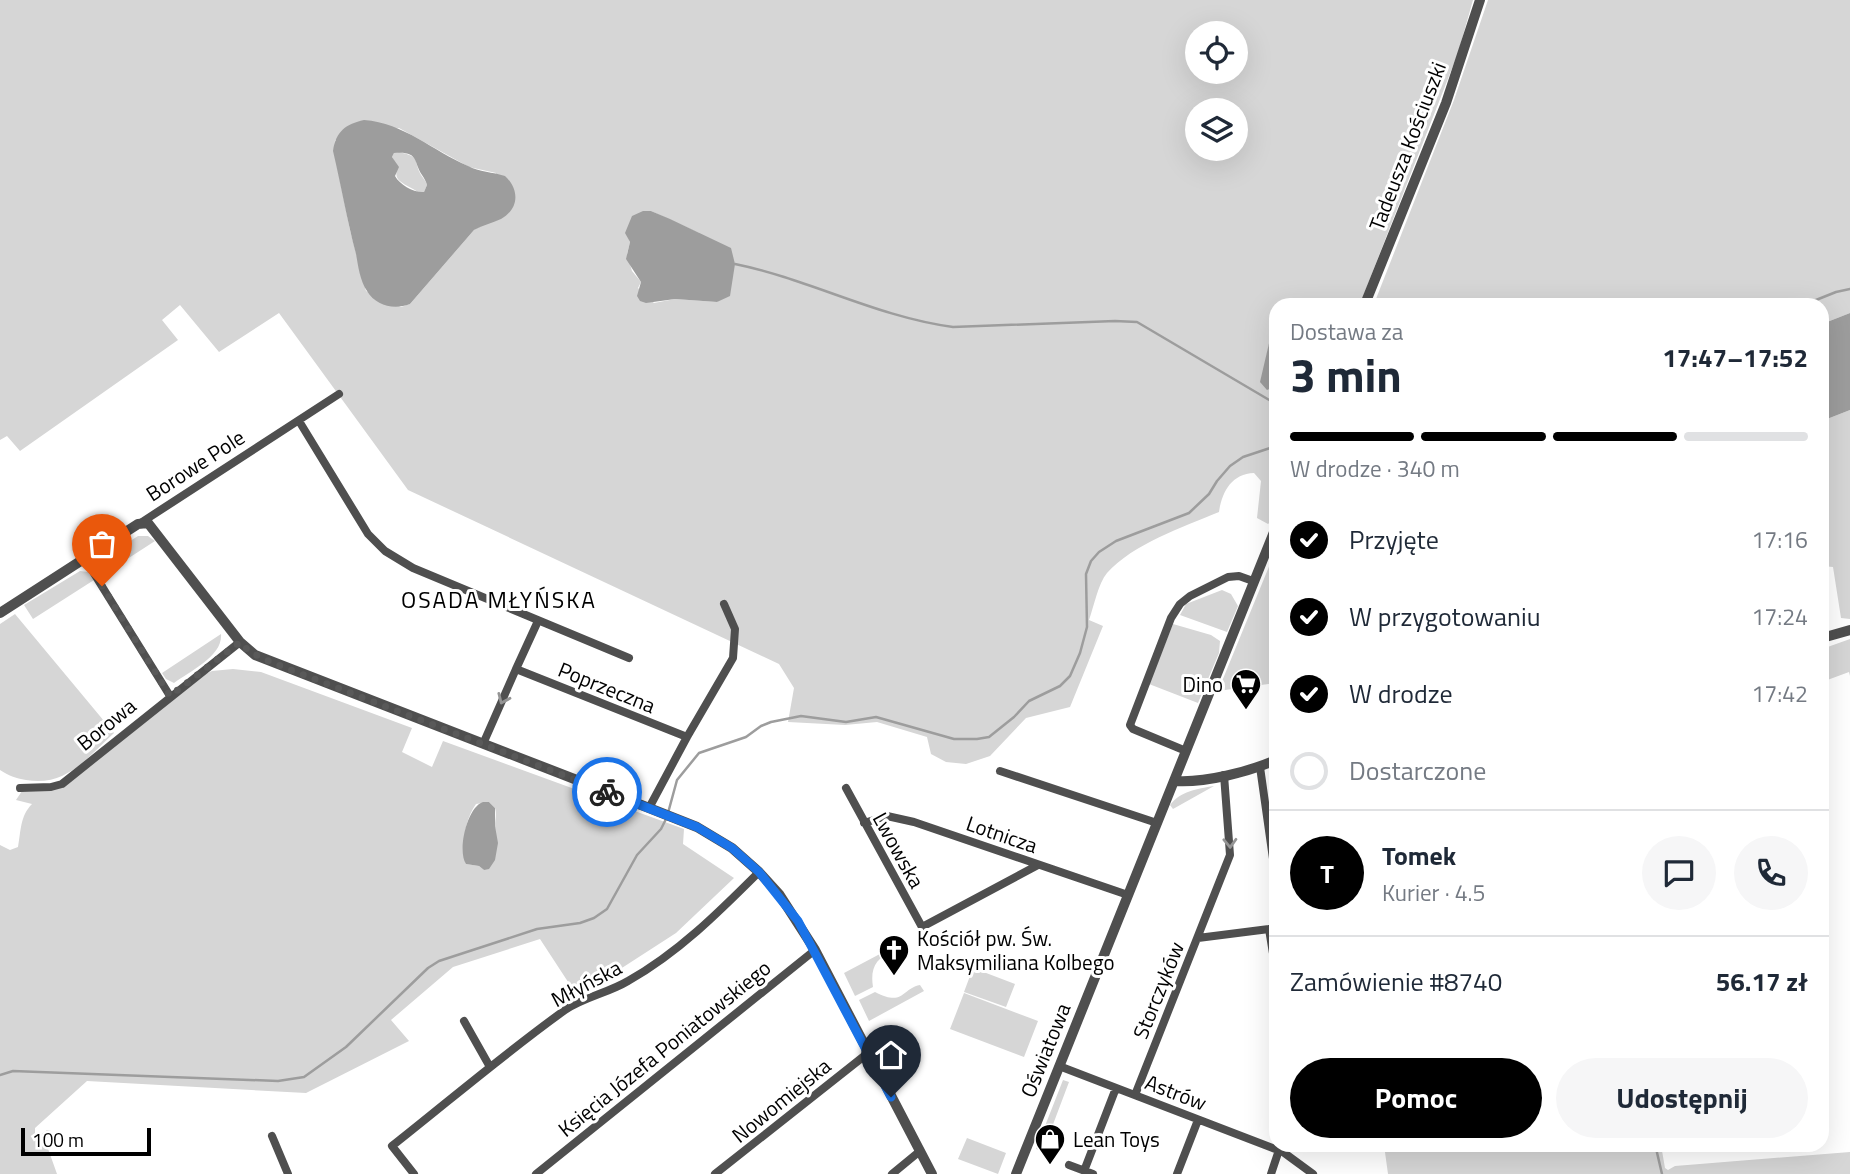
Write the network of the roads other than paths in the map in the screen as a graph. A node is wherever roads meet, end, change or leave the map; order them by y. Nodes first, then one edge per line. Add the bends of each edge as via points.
1 (1480, 0) edge
2 (1368, 298) edge
3 (339, 394) dead end
4 (299, 421) junction
5 (138, 524) junction
6 (1269, 543) edge
7 (85, 559) junction
8 (1253, 581) junction
9 (724, 604) dead end
10 (0, 613) edge
11 (538, 621) junction
12 (1850, 630) edge
13 (1829, 636) edge
14 (240, 642) junction
15 (629, 658) dead end
16 (516, 669) junction
17 (170, 696) junction
18 (687, 737) junction
19 (483, 744) junction
20 (1186, 751) junction
21 (1269, 763) edge
22 (1260, 767) junction
23 (1269, 767) edge
24 (1000, 771) dead end
25 (1223, 775) junction
26 (1174, 781) junction
27 (20, 788) dead end
28 (846, 788) dead end
29 (654, 810) junction
30 (864, 822) junction
31 (1157, 823) junction
32 (1269, 831) edge
33 (1038, 865) junction
34 (759, 872) junction
35 (1128, 895) junction
36 (1269, 928) edge
37 (1198, 937) junction
38 (814, 950) junction
39 (464, 1021) dead end
40 (868, 1053) junction
41 (1059, 1066) junction
42 (490, 1067) junction
43 (1116, 1088) junction
44 (1135, 1095) junction
45 (1198, 1120) junction
46 (272, 1136) dead end
47 (1269, 1145) edge
48 (920, 1151) junction
49 (1281, 1152) edge
50 (1286, 1152) edge
51 (1069, 1165) dead end
52 (1088, 1172) edge
53 (288, 1174) edge
54 (414, 1174) edge
55 (536, 1174) edge
56 (715, 1174) edge
57 (892, 1174) edge
58 (932, 1174) edge
59 (1016, 1174) edge
60 (1177, 1174) edge
61 (1271, 1174) edge
62 (1313, 1174) edge

1 - 2 street, Tadeusza Kościuszki via 1446,103
3 - 4 street, Borowe Pole
4 - 5 street, Borowe Pole
4 - 11 street via 368,534 385,551 412,568
5 - 7 street, Borowe Pole
5 - 14 street via 146,522 153,527
6 - 8 street, Oświatowa
7 - 10 street, Borowe Pole
7 - 17 street
8 - 20 street, Oświatowa
8 - 20 street via 1228,577 1184,599 1156,656 1130,725
9 - 18 street via 735,629 733,658
11 - 15 street
11 - 16 street
12 - 13 street
14 - 17 street, Borowa
14 - 19 street via 273,663
16 - 18 street, Poprzeczna
16 -> 19 street
17 - 27 street, Borowa via 62,784
18 - 29 street
19 - 29 street
20 - 26 street, Oświatowa
21 - 22 street
22 - 23 street
22 - 25 street
22 - 32 street
24 - 31 street
25 - 26 street
25 -> 37 street, Storczyków via 1230,855
26 - 31 street, Oświatowa
28 - 30 street, Lwowska
29 - 34 street via 697,827 732,848
30 - 33 street, Lotnicza via 887,816 914,822
30 - 33 street, Lwowska via 922,927
31 - 35 street, Oświatowa
33 - 35 street, Lotnicza
34 - 38 street via 798,921
34 - 42 street, Młyńska via 656,964 626,983 568,1008
35 - 41 street, Oświatowa
36 - 37 street, Storczyków
37 - 44 street, Storczyków
38 - 40 street
38 - 55 street, Księcia Józefa Poniatowskiego
39 - 42 street
40 - 48 street
40 - 56 street, Nowomiejska
41 - 43 street, Astrów
41 - 59 street, Oświatowa
42 - 54 street, Młyńska via 392,1146
43 - 44 street, Astrów
43 - 52 street
44 - 45 street, Astrów
45 - 47 street, Astrów
45 - 60 street
46 - 53 street
48 - 57 street
48 - 58 street
49 - 61 street
50 - 62 street, Astrów
51 - 52 street

